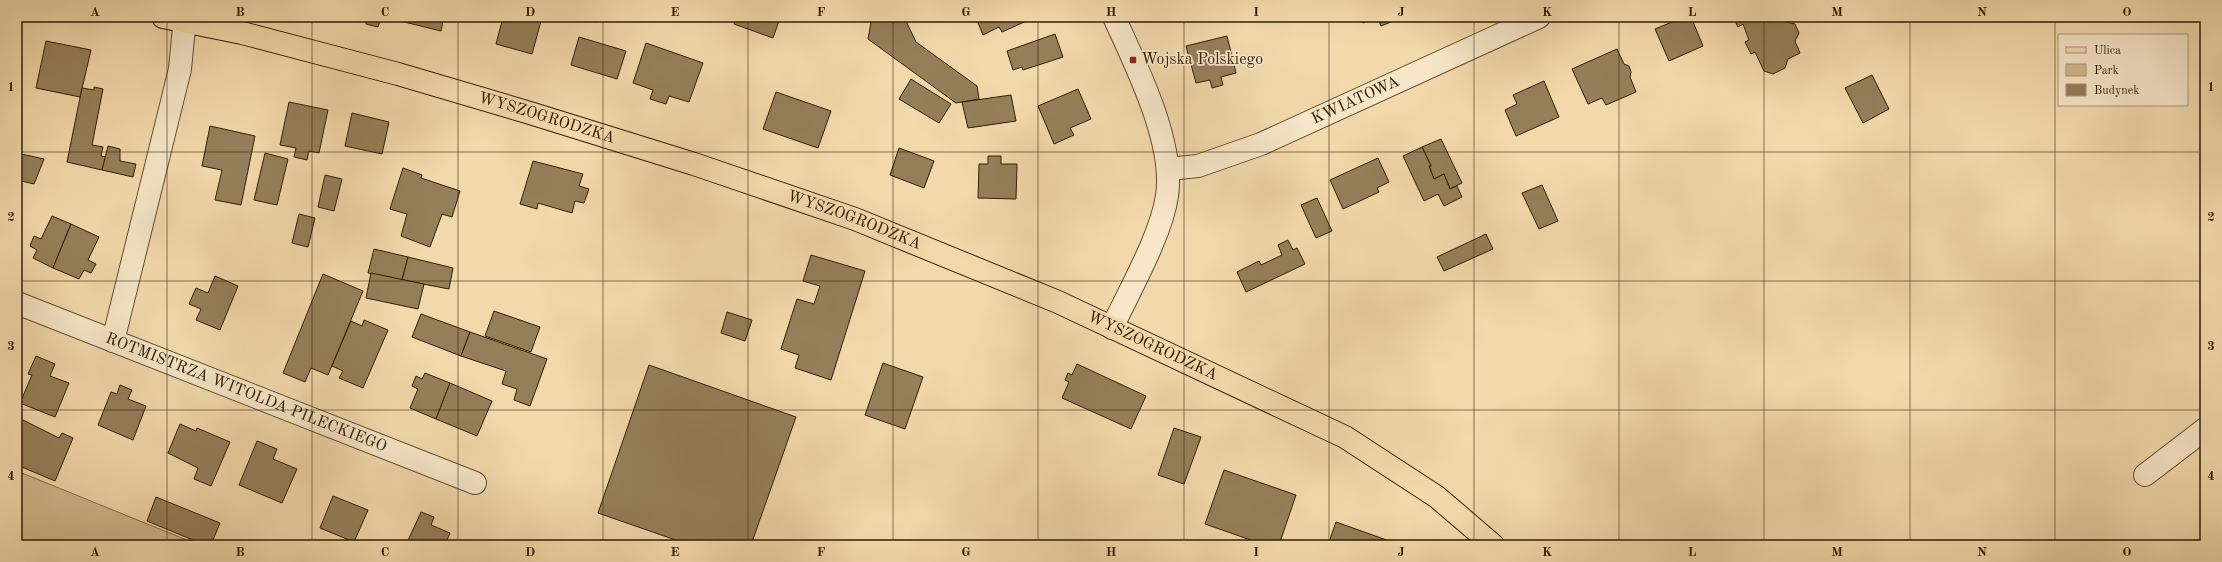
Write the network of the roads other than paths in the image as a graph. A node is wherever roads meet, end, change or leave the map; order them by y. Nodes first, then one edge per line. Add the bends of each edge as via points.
1 (163, 17) edge
2 (1114, 17) edge
3 (1539, 17) edge
4 (185, 19) edge
5 (1168, 169) junction
6 (17, 303) edge
7 (1112, 328) junction
8 (113, 341) junction
9 (2205, 429) edge
10 (2145, 475) dead end
11 (475, 484) dead end
12 (1493, 545) edge

1 - 4 main road, WYSZOGRODZKA
2 - 5 street via 1160,129
3 - 5 street, KWIATOWA via 1262,144 1198,166
4 - 7 main road, WYSZOGRODZKA via 398,74 694,164 855,219 1051,299
4 - 8 street via 180,69
5 - 7 street via 1167,196 1159,226
6 - 8 street, ROTMISTRZA WITOLDA PILECKIEGO
7 - 12 main road, WYSZOGRODZKA via 1345,437 1436,497
8 - 11 street, ROTMISTRZA WITOLDA PILECKIEGO
9 - 10 street

